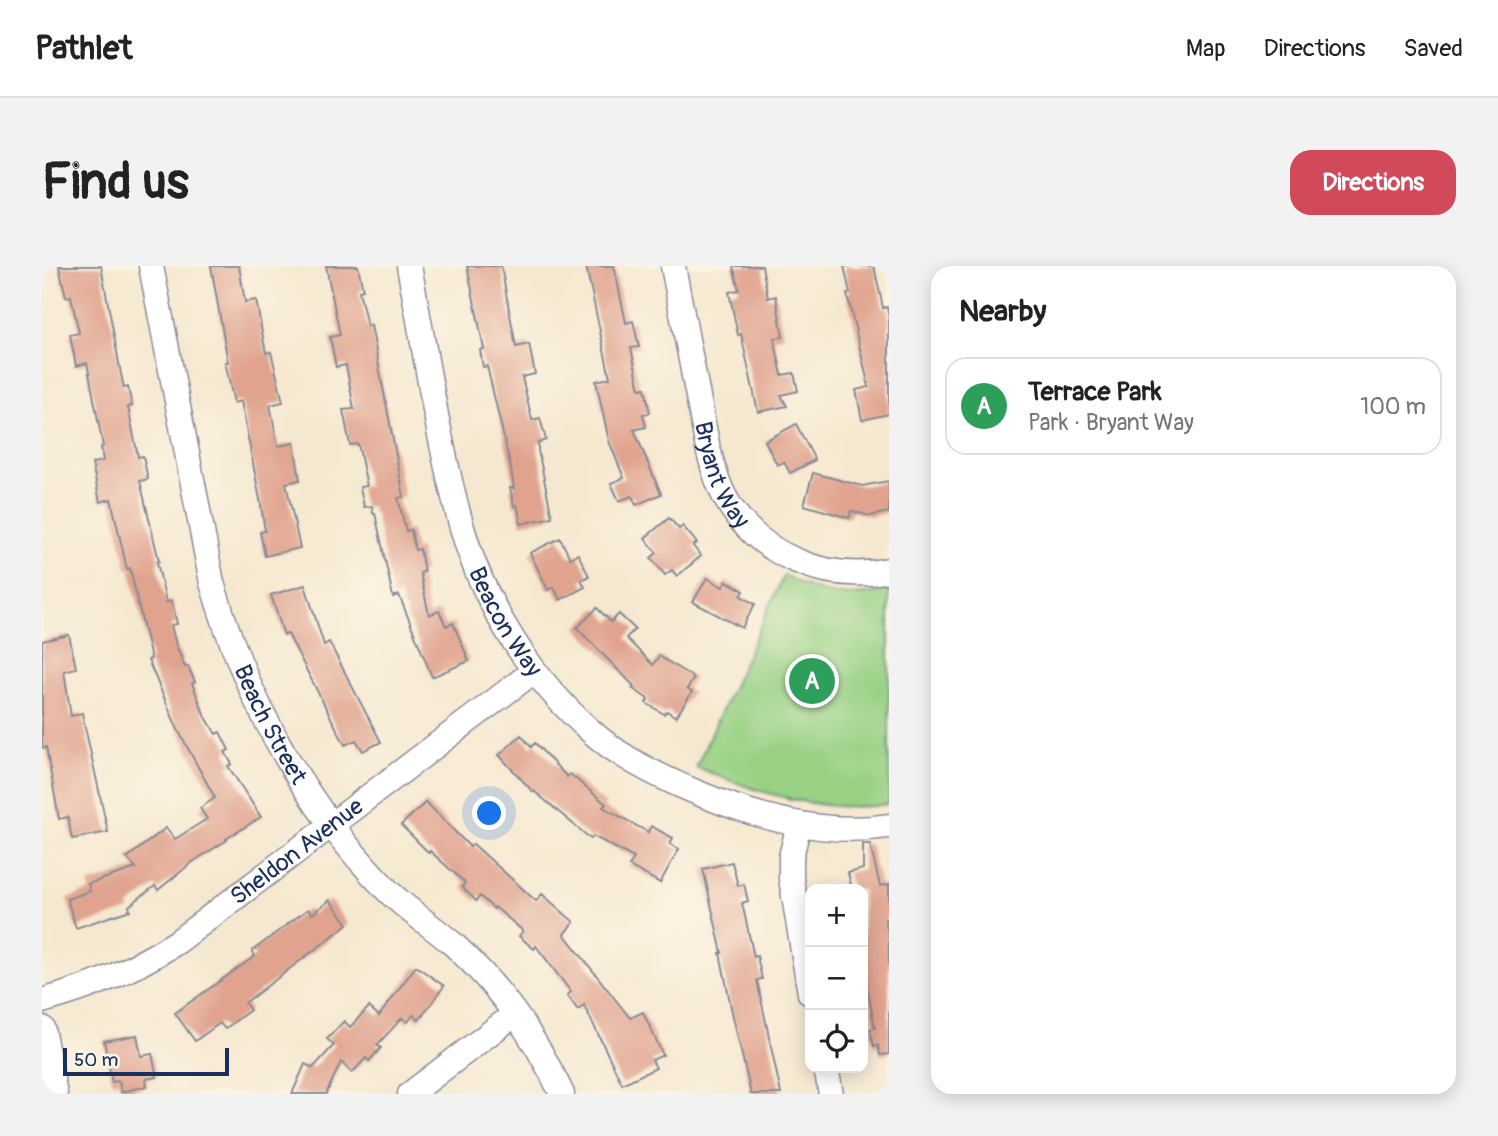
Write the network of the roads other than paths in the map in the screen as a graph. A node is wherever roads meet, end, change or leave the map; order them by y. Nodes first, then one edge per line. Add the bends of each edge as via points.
1 (151, 266) edge
2 (408, 266) edge
3 (673, 266) edge
4 (889, 570) edge
5 (534, 671) junction
6 (799, 824) junction
7 (889, 826) edge
8 (331, 827) junction
9 (805, 963) edge
10 (42, 1001) edge
11 (514, 1014) junction
12 (42, 1028) edge
13 (827, 1073) edge
14 (55, 1094) edge
15 (410, 1094) edge
16 (562, 1094) edge
17 (831, 1094) edge

1 - 8 street, Beach Street via 212,583 226,628 284,756
2 - 5 street, Beacon Way via 463,533 500,617
3 - 4 street, Bryant Way via 708,449 727,500 743,523 796,561 852,574
5 - 6 street, Beacon Way via 594,735 638,764 732,807
5 - 8 street, Sheldon Avenue
6 - 7 street, Beacon Way
6 - 9 street via 791,878
8 - 10 street, Sheldon Avenue via 151,959 88,988
8 - 11 street, Beach Street via 387,890 481,972
11 - 15 street
11 - 16 street, Beach Street via 535,1042
12 - 14 street
13 - 17 street

